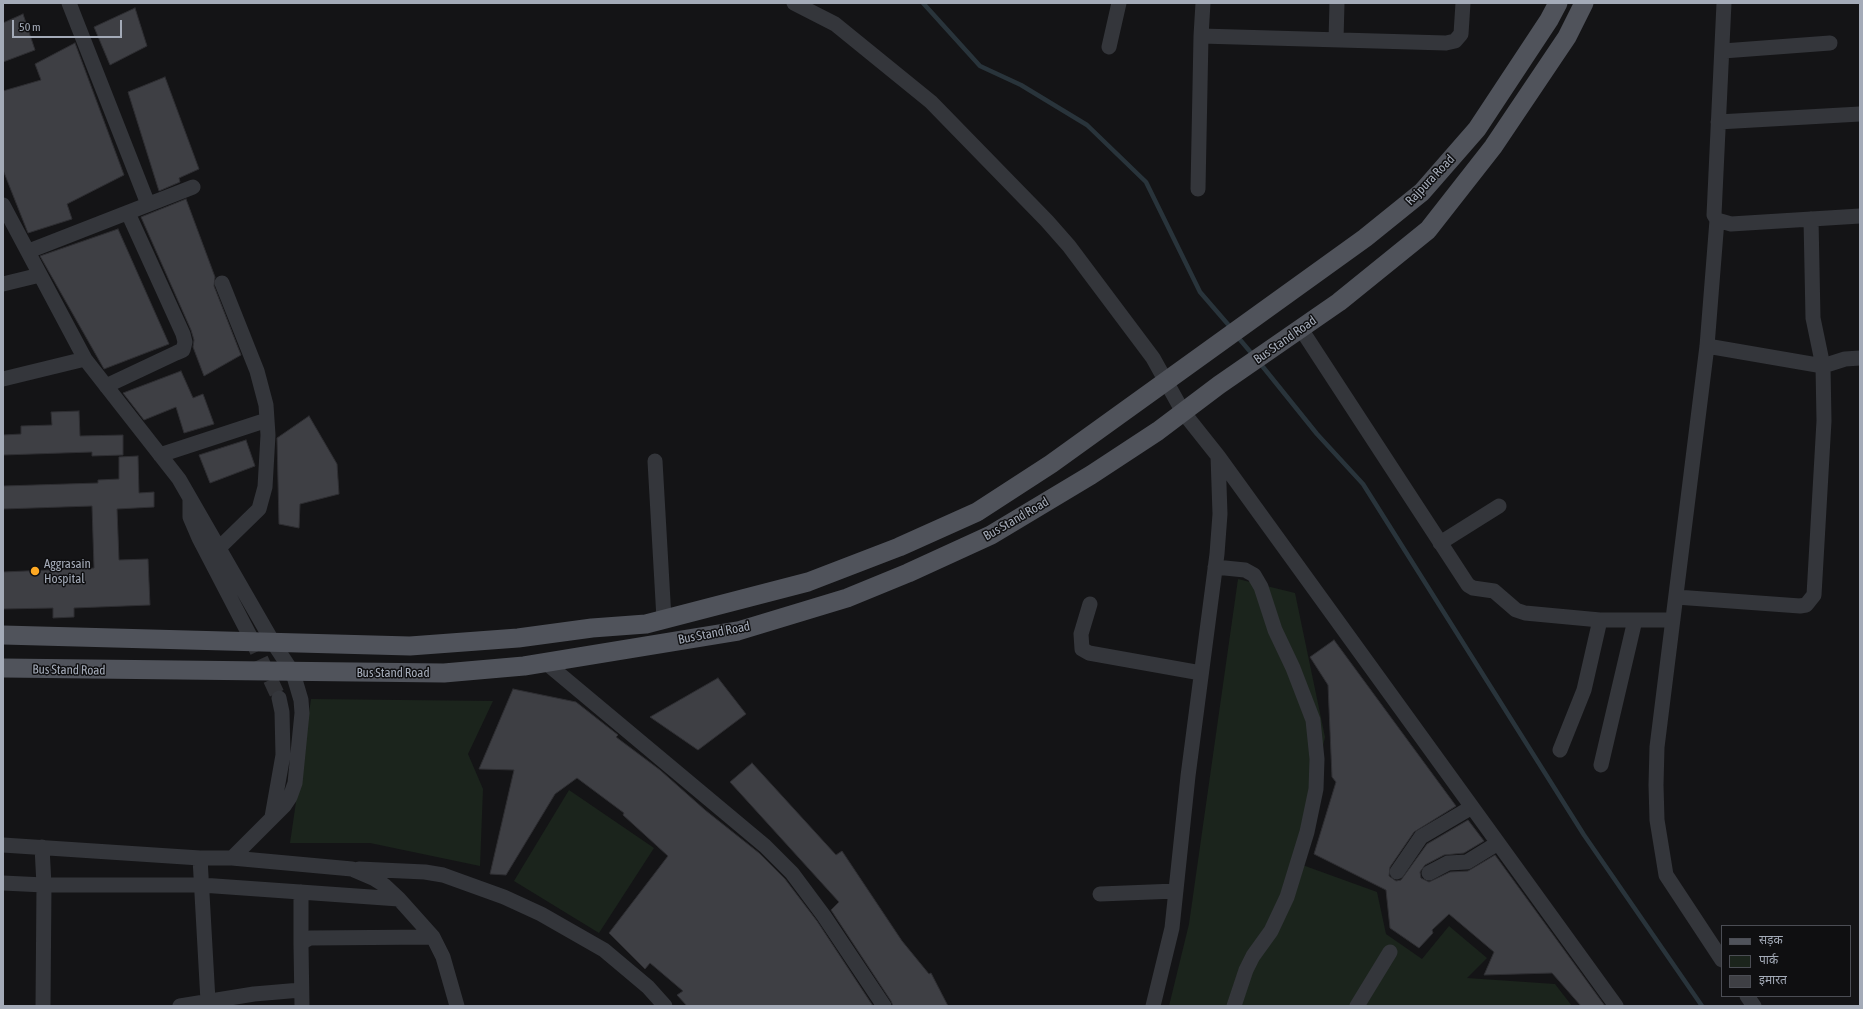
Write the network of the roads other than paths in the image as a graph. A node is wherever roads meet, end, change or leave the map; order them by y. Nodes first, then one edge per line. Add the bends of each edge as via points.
1 (69, 3) edge
2 (794, 3) edge
3 (1119, 3) edge
4 (1202, 3) edge
5 (1337, 3) edge
6 (1463, 3) edge
7 (1558, 3) edge
8 (1584, 3) edge
9 (1724, 3) edge
10 (1201, 36) junction
11 (1336, 40) junction
12 (1830, 43) dead end
13 (1109, 47) dead end
14 (1722, 51) junction
15 (1860, 114) edge
16 (1718, 122) junction
17 (193, 187) dead end
18 (1198, 189) dead end
19 (148, 204) junction
20 (3, 205) edge
21 (128, 213) junction
22 (1860, 216) edge
23 (1811, 219) junction
24 (1717, 220) junction
25 (29, 251) junction
26 (40, 275) junction
27 (222, 283) dead end
28 (3, 284) edge
29 (1339, 302) joint
30 (1257, 314) joint
31 (1301, 329) junction
32 (1707, 346) junction
33 (1860, 358) edge
34 (85, 359) junction
35 (1823, 366) junction
36 (3, 379) edge
37 (1166, 382) junction
38 (106, 386) junction
39 (1183, 412) junction
40 (267, 420) junction
41 (160, 455) junction
42 (1218, 456) junction
43 (655, 461) dead end
44 (190, 500) junction
45 (1499, 506) dead end
46 (1440, 543) junction
47 (219, 548) junction
48 (1215, 567) junction
49 (1676, 597) junction
50 (1090, 604) dead end
51 (664, 619) junction
52 (1600, 620) junction
53 (1636, 620) junction
54 (1673, 620) junction
55 (3, 636) edge
56 (251, 638) tunnel mouth
57 (274, 644) junction
58 (545, 662) junction
59 (3, 668) edge
60 (1201, 672) junction
61 (293, 673) junction
62 (279, 698) tunnel mouth
63 (1560, 750) dead end
64 (1601, 765) dead end
65 (1472, 807) junction
66 (272, 818) junction
67 (1498, 843) junction
68 (3, 845) edge
69 (42, 847) junction
70 (200, 858) junction
71 (232, 858) junction
72 (352, 869) junction
73 (1397, 872) dead end
74 (1429, 873) dead end
75 (3, 883) edge
76 (44, 885) junction
77 (201, 885) junction
78 (301, 892) junction
79 (1176, 892) junction
80 (1100, 894) dead end
81 (399, 899) junction
82 (433, 937) junction
83 (301, 945) junction
84 (1390, 952) dead end
85 (1721, 959) edge
86 (301, 990) junction
87 (1748, 997) edge
88 (255, 1000) edge
89 (208, 1001) junction
90 (43, 1006) edge
91 (180, 1006) edge
92 (302, 1006) edge
93 (457, 1006) edge
94 (665, 1006) edge
95 (884, 1006) edge
96 (1153, 1006) edge
97 (1234, 1006) edge
98 (1357, 1006) edge
99 (1616, 1006) edge
100 (1754, 1006) edge

1 - 19 street
2 - 37 street via 835,24 947,119 1069,246 1153,358
3 - 13 street
4 - 10 street
5 - 11 street
6 - 11 street via 1461,34 1455,40 1446,43
7 - 30 main road, Rajpura Road via 1477,129 1422,192 1365,238
8 - 29 main road, Rajpura Road via 1567,37 1497,140 1428,230
9 - 14 street
10 - 11 street
10 - 18 street
12 - 14 street
14 - 16 street
15 - 16 street
16 - 24 street via 1713,209
17 - 19 street
19 - 21 street
20 - 25 street
21 - 25 street
21 - 38 street via 184,334 185,342 183,350
22 - 23 street
23 - 24 street via 1731,224
23 - 35 street via 1813,318
24 - 32 street
25 - 26 street
26 - 28 street
26 - 34 street
27 - 40 street via 257,371 266,405
29 - 31 main road, Bus Stand Road
30 - 37 main road, Bus Stand Road
31 - 39 main road, Bus Stand Road
31 - 46 street
32 - 35 street
32 - 49 street
33 - 35 street via 1845,359
34 - 36 street
34 - 38 street
35 - 49 street via 1824,421 1816,568 1814,595 1811,600 1800,606
37 - 39 street
37 - 51 main road, Bus Stand Road via 1051,464 977,512 898,547 808,582
38 - 41 street
39 - 42 street
39 - 58 main road, Bus Stand Road via 1091,475 991,535 848,598 738,630
40 - 41 street
40 - 47 street via 266,472 259,510
41 - 44 street via 179,479
42 - 48 street via 1220,514
42 - 65 street
43 - 51 street
44 - 47 street
44 - 56 street via 190,517 199,538
45 - 46 street
46 - 52 street via 1468,585 1494,591 1516,610
47 - 57 street
48 - 60 street
48 - 97 street via 1245,570 1254,576 1261,587 1275,630 1313,720 1317,759 1316,789 1307,832 1287,897 1271,931 1246,970
49 - 54 street
50 - 60 street via 1081,634 1082,649 1089,653
51 - 57 main road, Bus Stand Road via 646,624 518,638 410,646
52 - 53 street
52 - 63 street via 1584,690
53 - 54 street
53 - 64 street
54 - 85 street via 1657,748 1657,820 1660,845 1670,883
55 - 57 main road, Bus Stand Road
57 - 61 street
58 - 61 main road, Bus Stand Road via 444,673
58 - 95 street via 787,867 824,916
59 - 61 main road, Bus Stand Road
60 - 79 street
61 - 66 street via 302,713 295,783 290,797
62 - 66 street via 282,712 283,755
65 - 67 street
65 - 73 street via 1421,837
66 - 71 street
67 - 74 street via 1467,862 1448,863
67 - 99 street
68 - 69 street
69 - 70 street
69 - 76 street
70 - 71 street
70 - 77 street
71 - 72 street
72 - 81 street via 373,878
72 - 94 street via 431,873 504,897 541,914 604,950 648,987
75 - 76 street
76 - 77 street
76 - 90 street
77 - 78 street
77 - 89 street
78 - 81 street
78 - 83 street
79 - 80 street
79 - 96 street via 1172,928
81 - 82 street
82 - 83 street via 310,938
82 - 93 street via 443,957
83 - 86 street
84 - 98 street
86 - 88 street
86 - 92 street
87 - 100 street
88 - 89 street
89 - 91 street

